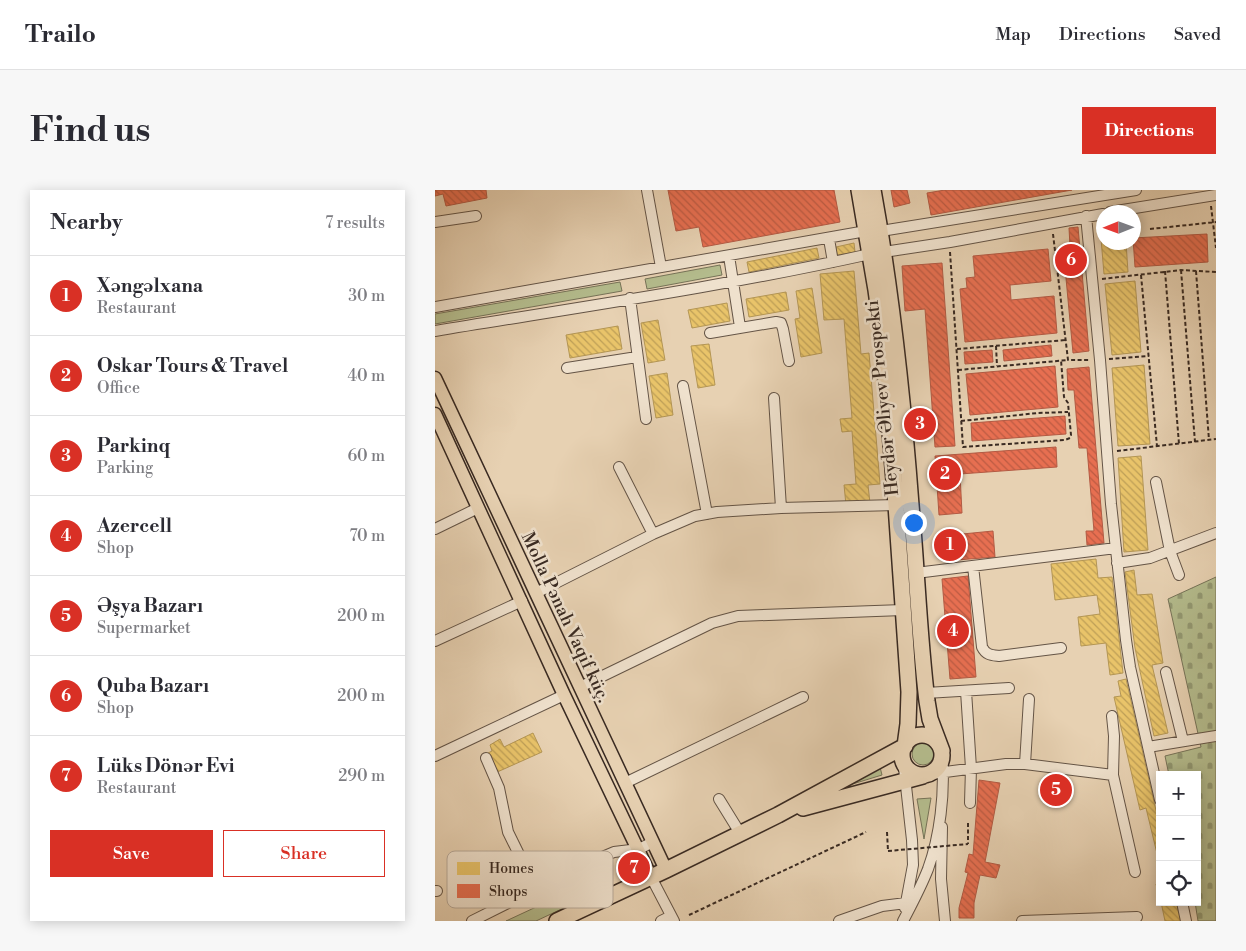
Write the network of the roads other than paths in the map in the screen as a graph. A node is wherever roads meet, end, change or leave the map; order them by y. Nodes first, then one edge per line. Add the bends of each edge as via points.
1 (647, 190) edge
2 (859, 190) edge
3 (873, 190) edge
4 (1136, 190) edge
5 (1213, 195) edge
6 (1141, 207) edge
7 (1096, 215) edge
8 (476, 216) dead end
9 (1086, 216) junction
10 (435, 222) edge
11 (873, 231) junction
12 (829, 239) junction
13 (877, 253) junction
14 (729, 256) junction
15 (833, 262) junction
16 (661, 267) junction
17 (733, 280) junction
18 (630, 298) junction
19 (435, 307) edge
20 (740, 327) junction
21 (435, 330) edge
22 (711, 333) dead end
23 (637, 357) junction
24 (789, 361) dead end
25 (567, 368) dead end
26 (435, 378) edge
27 (683, 386) dead end
28 (774, 398) dead end
29 (435, 414) edge
30 (646, 419) dead end
31 (619, 467) dead end
32 (1156, 482) dead end
33 (896, 506) junction
34 (479, 508) junction
35 (781, 508) junction
36 (707, 514) junction
37 (435, 529) edge
38 (1216, 532) edge
39 (653, 534) junction
40 (1116, 548) junction
41 (1170, 551) junction
42 (1117, 563) junction
43 (973, 566) junction
44 (916, 573) junction
45 (1179, 575) dead end
46 (536, 593) junction
47 (522, 601) junction
48 (903, 610) junction
49 (435, 641) edge
50 (1061, 648) dead end
51 (1166, 672) dead end
52 (580, 687) junction
53 (1009, 688) dead end
54 (966, 690) junction
55 (926, 693) junction
56 (565, 695) junction
57 (803, 697) dead end
58 (1029, 699) dead end
59 (1112, 716) dead end
60 (1216, 736) edge
61 (1183, 741) junction
62 (1148, 747) junction
63 (904, 752) junction
64 (435, 756) edge
65 (486, 758) dead end
66 (1025, 764) junction
67 (936, 766) junction
68 (971, 768) junction
69 (1113, 775) junction
70 (905, 780) junction
71 (1156, 782) edge
72 (625, 783) junction
73 (943, 794) junction
74 (719, 799) dead end
75 (970, 803) dead end
76 (778, 814) junction
77 (740, 833) junction
78 (653, 842) junction
79 (639, 849) junction
80 (517, 851) edge
81 (613, 852) edge
82 (666, 870) junction
83 (1135, 872) dead end
84 (651, 877) junction
85 (613, 895) edge
86 (906, 903) junction
87 (1183, 906) edge
88 (498, 908) edge
89 (585, 908) edge
90 (1137, 917) dead end
91 (673, 918) edge
92 (472, 921) edge
93 (557, 921) edge
94 (661, 921) edge
95 (839, 921) edge
96 (902, 921) edge
97 (945, 921) edge
98 (1022, 921) edge
99 (1186, 921) edge

1 - 16 street
2 - 11 highway, Heydər Əliyev Prospekti
3 - 11 highway, Heydər Əliyev Prospekti
4 - 11 street
5 - 6 street
7 - 9 street
8 - 10 street
9 - 13 street
9 - 40 street
11 - 12 street
11 - 13 highway, Heydər Əliyev Prospekti
12 - 14 street
12 - 15 street
13 - 15 street
13 - 33 highway, Heydər Əliyev Prospekti
13 - 44 highway, Heydər Əliyev Prospekti via 895,332
14 - 16 street
14 - 17 street
15 - 17 street
16 - 19 street
17 - 18 street
17 - 20 street
18 - 21 street
18 - 23 street
20 - 22 street
20 - 24 street via 781,323
23 - 25 street
23 - 30 street
26 - 46 main road, Molla Pənah Vaqif küç.
27 - 36 street
28 - 35 street
29 - 34 main road, Molla Pənah Vaqif küç.
31 - 39 street
32 - 41 street
33 - 35 street
33 - 48 highway, Heydər Əliyev Prospekti
34 - 37 street
34 - 47 main road, Molla Pənah Vaqif küç.
35 - 36 street
36 - 39 street
38 - 41 street
39 - 46 street
40 - 42 street
40 - 43 street
41 - 42 street
41 - 45 street
42 - 62 street via 1130,667
43 - 44 street
43 - 50 street via 985,652 999,656
44 - 55 highway, Heydər Əliyev Prospekti
46 - 52 main road, Molla Pənah Vaqif küç.
47 - 49 street
47 - 56 main road, Molla Pənah Vaqif küç.
48 - 52 street via 723,619
48 - 63 highway, Heydər Əliyev Prospekti via 909,701
51 - 61 street
52 - 72 main road, Molla Pənah Vaqif küç.
53 - 54 street
54 - 55 street
54 - 68 street
55 - 67 highway, Heydər Əliyev Prospekti
56 - 64 street
56 - 79 main road, Molla Pənah Vaqif küç.
57 - 72 street
58 - 66 street
59 - 69 street
60 - 61 street
61 - 62 street
62 - 71 street
63 - 67 highway via 910,771 916,774
63 - 67 highway via 909,740 915,736 935,740
63 - 70 street, Heydər Əliyev Prospekti
63 - 76 highway
65 - 80 street via 499,788 508,832
66 - 68 street
66 - 69 street
67 - 68 street
67 - 70 highway
67 - 73 street, Heydər Əliyev Prospekti
68 - 75 street
69 - 83 street
70 - 76 highway
70 - 86 street, Heydər Əliyev Prospekti via 913,865
72 - 78 main road, Molla Pənah Vaqif küç.
73 - 96 street, Heydər Əliyev Prospekti via 929,866
73 - 97 street via 941,879
74 - 77 street
76 - 77 highway
77 - 82 highway
78 - 79 street
78 - 82 main road, Molla Pənah Vaqif küç.
79 - 81 street
79 - 84 main road, Molla Pənah Vaqif küç.
82 - 84 highway
84 - 85 highway
84 - 91 street
86 - 95 street via 882,906
86 - 96 street, Heydər Əliyev Prospekti
87 - 99 street
88 - 92 street
89 - 93 highway
90 - 98 street
91 - 94 street

